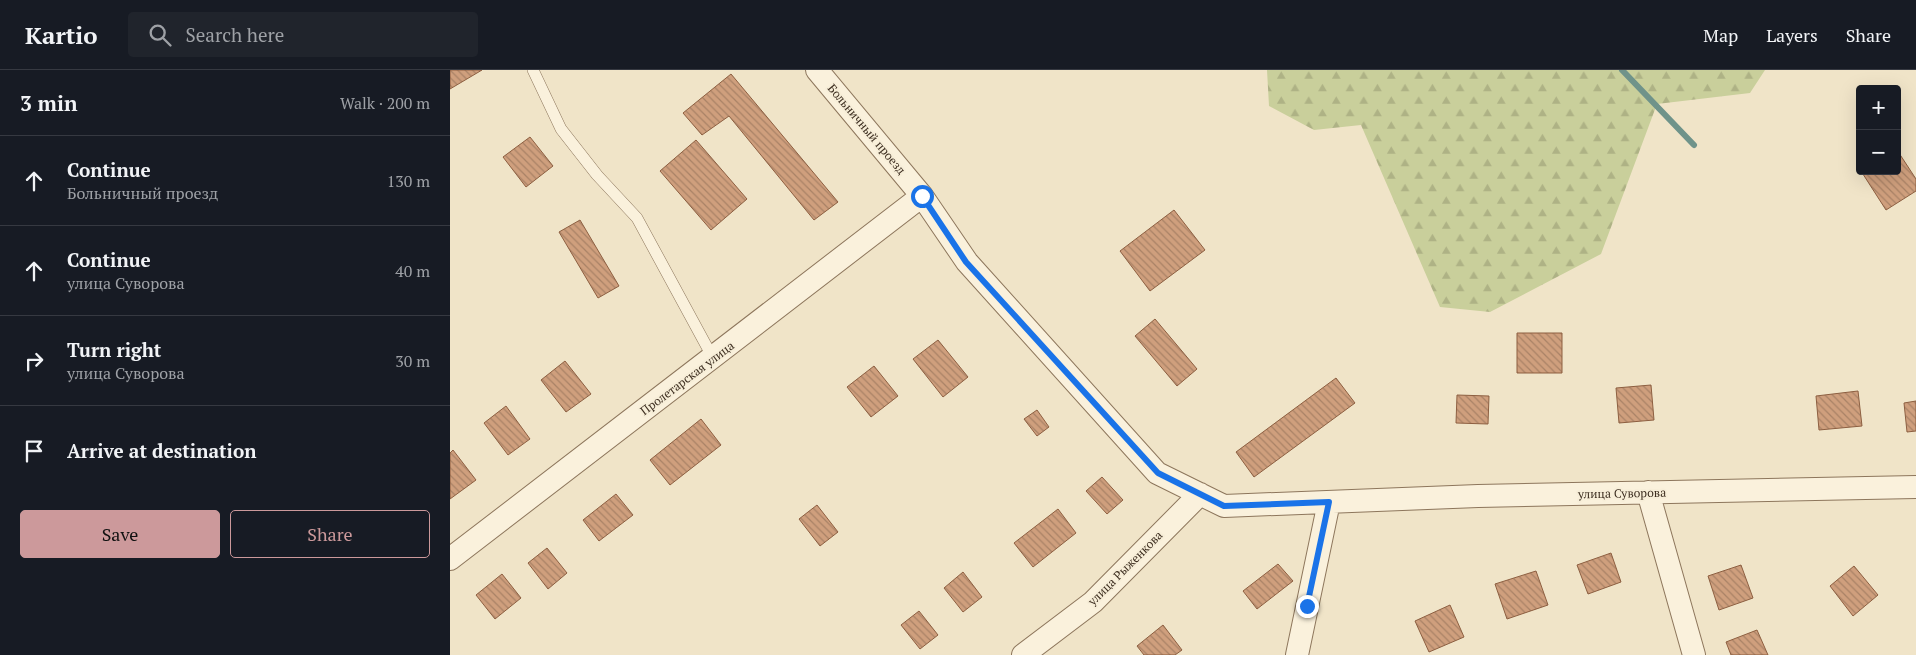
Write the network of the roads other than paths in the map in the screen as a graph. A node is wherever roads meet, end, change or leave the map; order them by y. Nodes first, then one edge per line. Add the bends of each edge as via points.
1 (533, 70) edge
2 (817, 70) edge
3 (922, 196) junction
4 (713, 358) junction
5 (1916, 487) edge
6 (1648, 492) junction
7 (1200, 494) junction
8 (1329, 502) junction
9 (450, 559) edge
10 (1022, 655) edge
11 (1297, 655) edge
12 (1694, 655) edge

1 - 4 lane via 561,129 596,175 637,218
2 - 3 street, Больничный проезд
3 - 4 street, Пролетарская улица
3 - 7 street, Больничный проезд via 966,262 1158,473
4 - 9 street, Пролетарская улица
5 - 6 street, улица Суворова
6 - 8 street, улица Суворова
6 - 12 street
7 - 8 street, улица Суворова via 1224,506
7 - 10 street, улица Рыженкова via 1093,602
8 - 11 street

